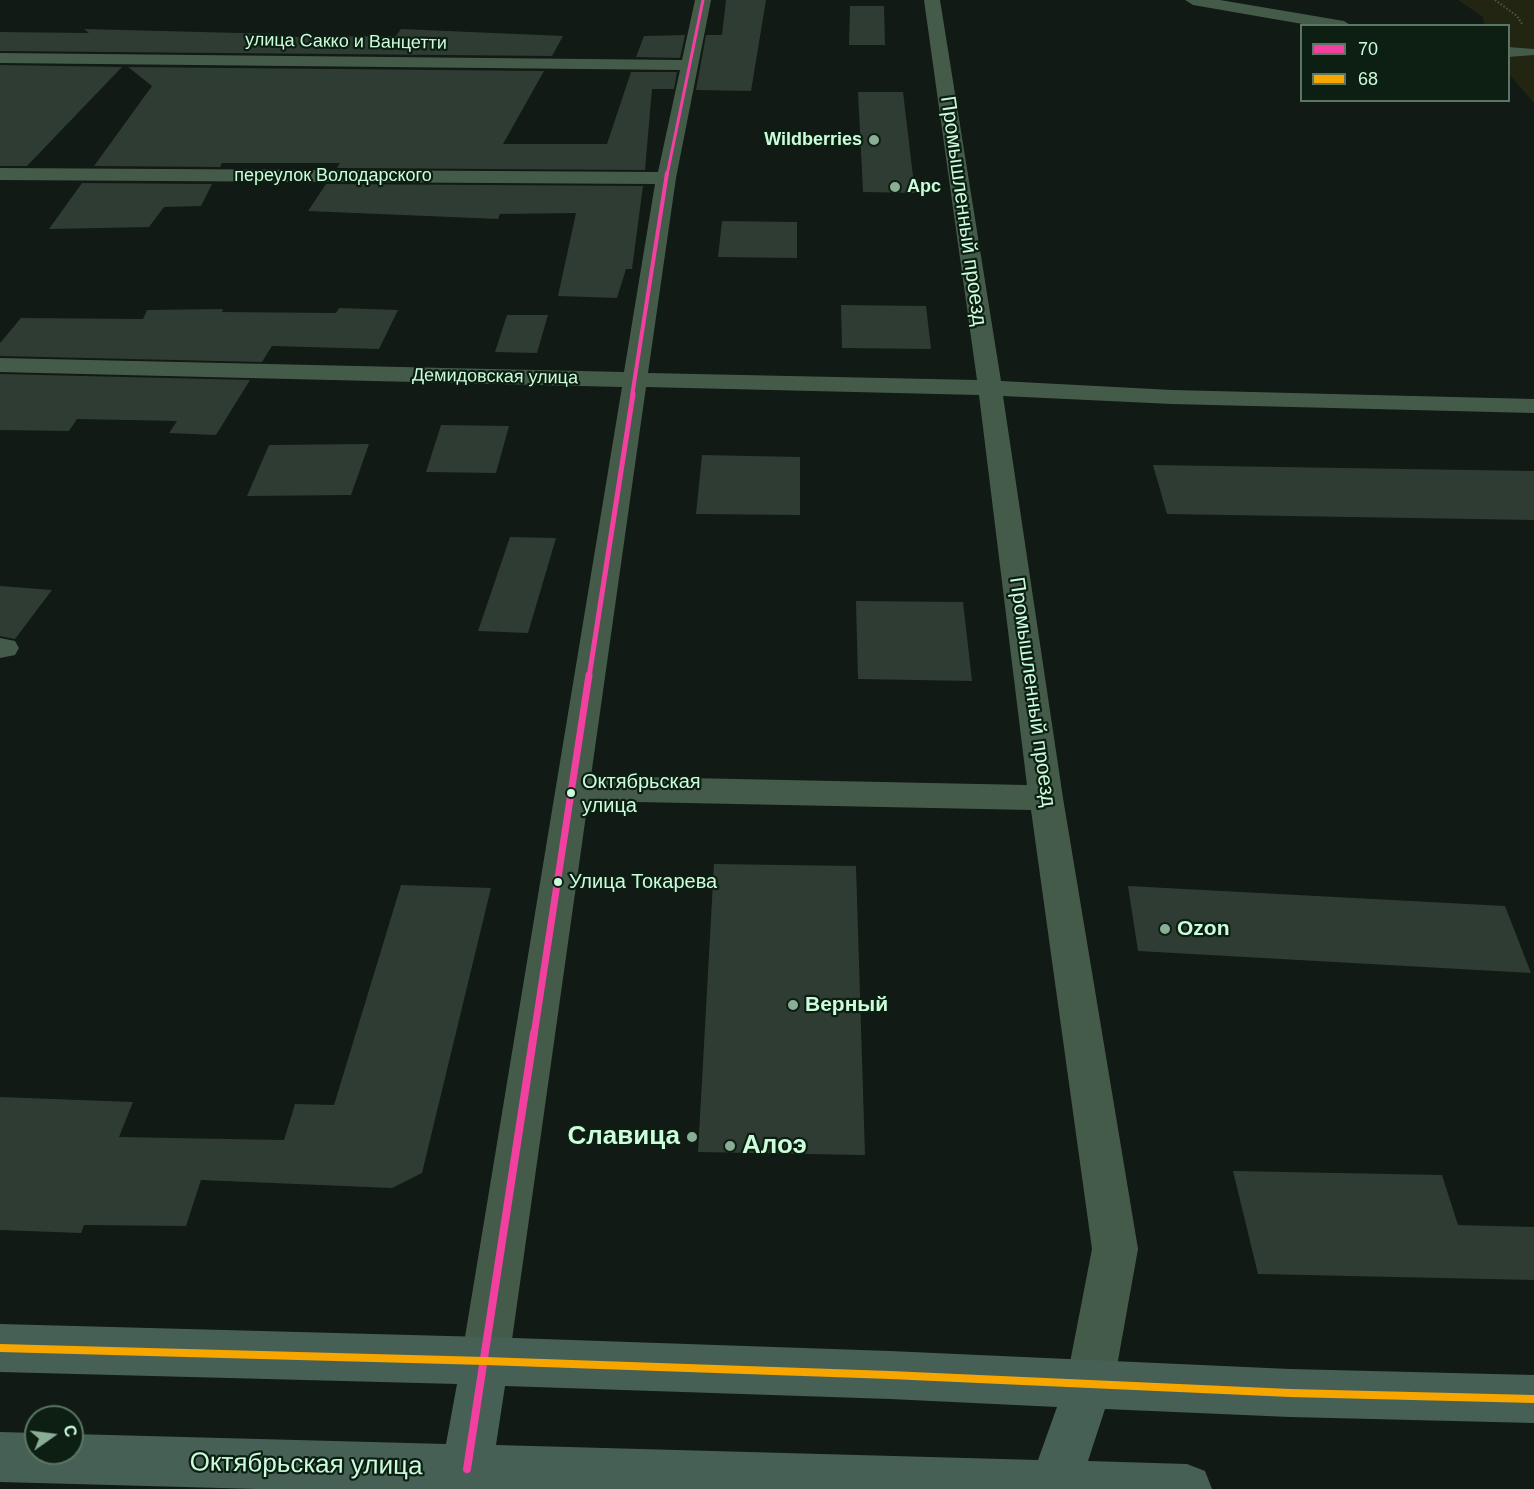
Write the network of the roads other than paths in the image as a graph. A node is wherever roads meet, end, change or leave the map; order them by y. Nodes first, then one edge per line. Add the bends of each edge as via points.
1 (703, 0) edge
2 (932, 0) edge
3 (1201, 1) edge
4 (1333, 24) edge
5 (1510, 51) edge
6 (1528, 52) dead end
7 (0, 58) edge
8 (691, 65) junction
9 (0, 174) edge
10 (666, 178) junction
11 (0, 365) edge
12 (636, 380) junction
13 (990, 388) junction
14 (1534, 406) edge
15 (573, 788) junction
16 (1046, 798) junction
17 (0, 1348) edge
18 (485, 1361) junction
19 (1090, 1383) junction
20 (1534, 1399) edge
21 (0, 1457) edge
22 (467, 1469) junction
23 (1054, 1488) edge
24 (1187, 1489) edge

1 - 8 street
2 - 13 street, Промышленный проезд
3 - 4 street
5 - 6 street
7 - 8 street, улица Сакко и Ванцетти
8 - 10 street
9 - 10 street, переулок Володарского
10 - 12 street
11 - 12 street, Демидовская улица
12 - 13 street, Демидовская улица
12 - 15 street
13 - 14 street, Демидовская улица
13 - 16 street, Промышленный проезд
15 - 16 street
15 - 18 street
16 - 19 street, Промышленный проезд via 1114,1249
17 - 18 main road
18 - 19 main road
18 - 22 main road
19 - 20 main road
19 - 23 main road
21 - 22 main road, Октябрьская улица
22 - 23 main road, Октябрьская улица
23 - 24 main road, Октябрьская улица

